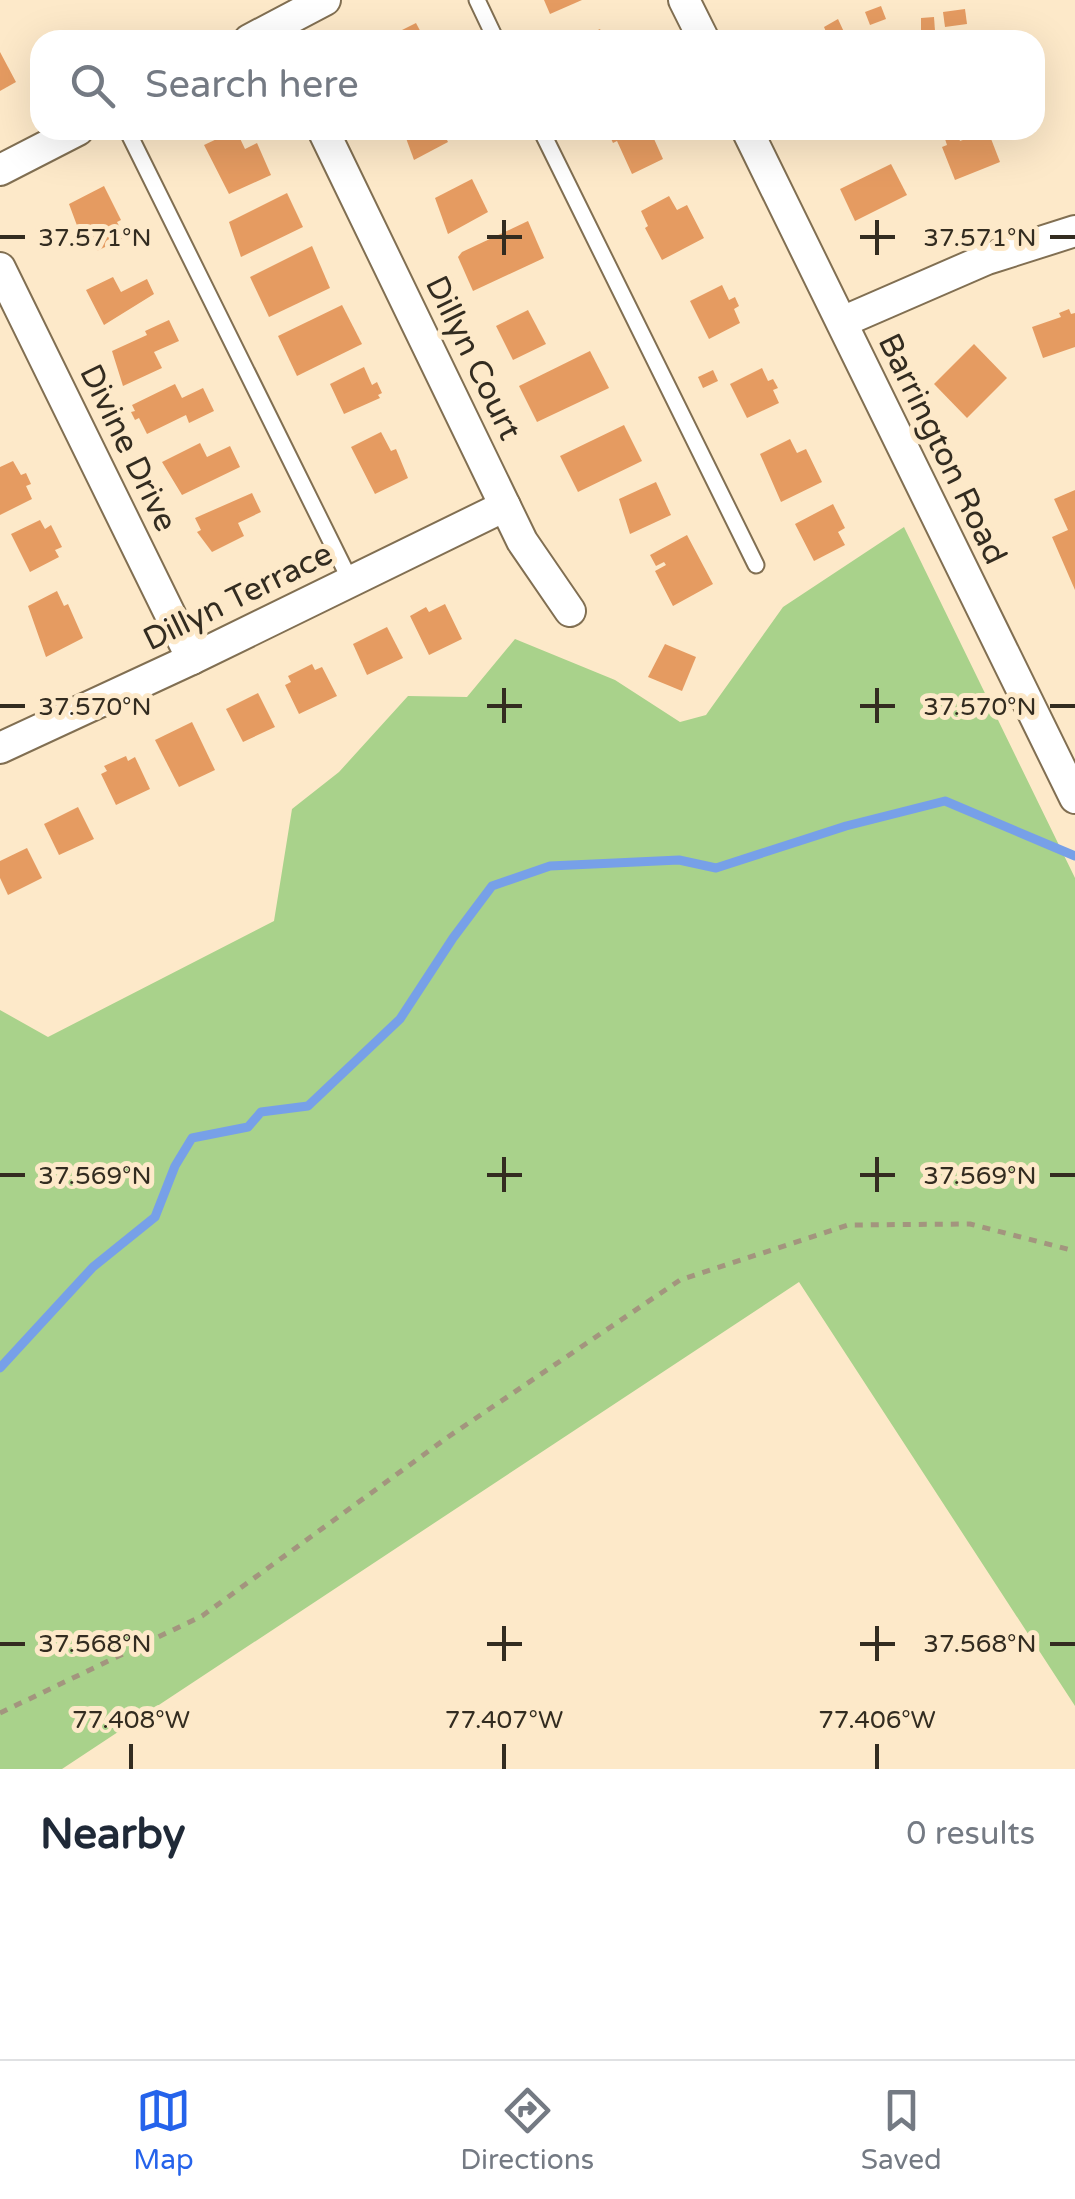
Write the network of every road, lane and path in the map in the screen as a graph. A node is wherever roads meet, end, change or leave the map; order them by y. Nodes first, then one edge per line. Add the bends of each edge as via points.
1 (324, 0) edge
2 (476, 0) edge
3 (684, 0) edge
4 (276, 30) edge
5 (491, 30) edge
6 (699, 30) edge
7 (58, 140) edge
8 (132, 140) edge
9 (328, 140) edge
10 (546, 140) edge
11 (752, 140) edge
12 (0, 170) edge
13 (1075, 231) edge
14 (0, 268) edge
15 (842, 322) junction
16 (505, 506) junction
17 (756, 565) dead end
18 (351, 582) junction
19 (570, 611) dead end
20 (192, 658) junction
21 (0, 748) edge
22 (1075, 798) edge
23 (1075, 1251) edge
24 (0, 1712) edge

1 - 4 street
2 - 5 lane
3 - 6 street
7 - 12 street
8 - 18 lane
9 - 16 street, Dillyn Court
10 - 17 lane
11 - 15 street, Barrington Road
13 - 15 street via 986,258
14 - 20 street, Divine Drive
15 - 22 street, Barrington Road
16 - 18 street, Dillyn Terrace
16 - 19 street, Dillyn Court
18 - 20 street, Dillyn Terrace
20 - 21 street, Dillyn Terrace
23 - 24 path via 970,1224 848,1226 680,1280 202,1616

